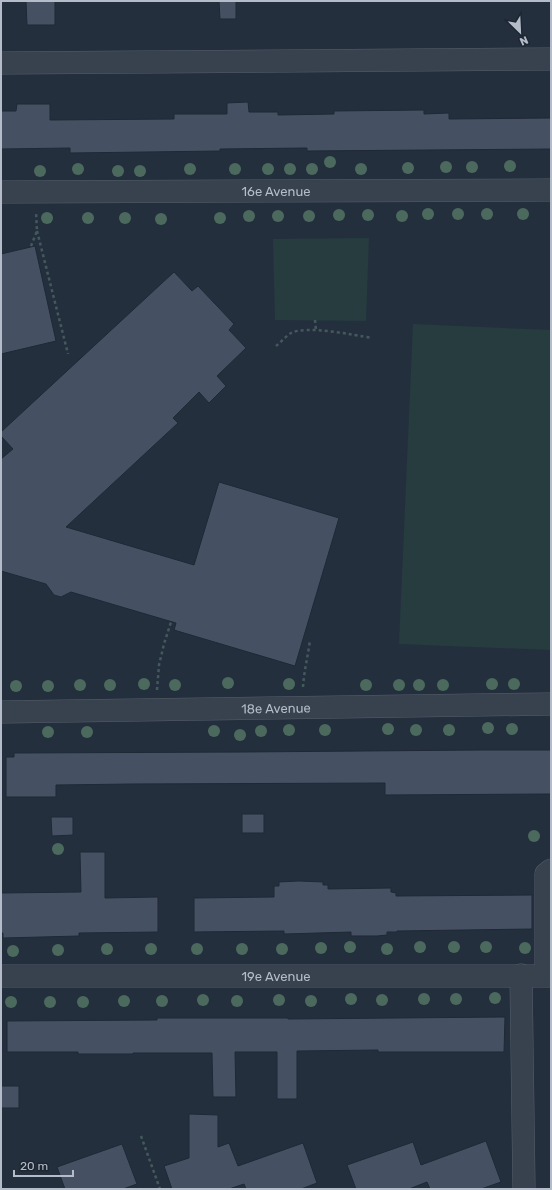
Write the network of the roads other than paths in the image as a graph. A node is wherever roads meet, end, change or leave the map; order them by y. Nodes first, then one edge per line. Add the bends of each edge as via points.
1 (551, 59) edge
2 (1, 62) edge
3 (551, 190) edge
4 (1, 192) edge
5 (551, 704) edge
6 (1, 712) edge
7 (551, 870) edge
8 (521, 975) junction
9 (1, 976) edge
10 (548, 976) edge
11 (524, 1189) edge

1 - 2 street
3 - 4 street, 16e Avenue
5 - 6 street, 18e Avenue
7 - 10 street via 546,874
8 - 9 street, 19e Avenue
8 - 10 street, 19e Avenue
8 - 11 street

